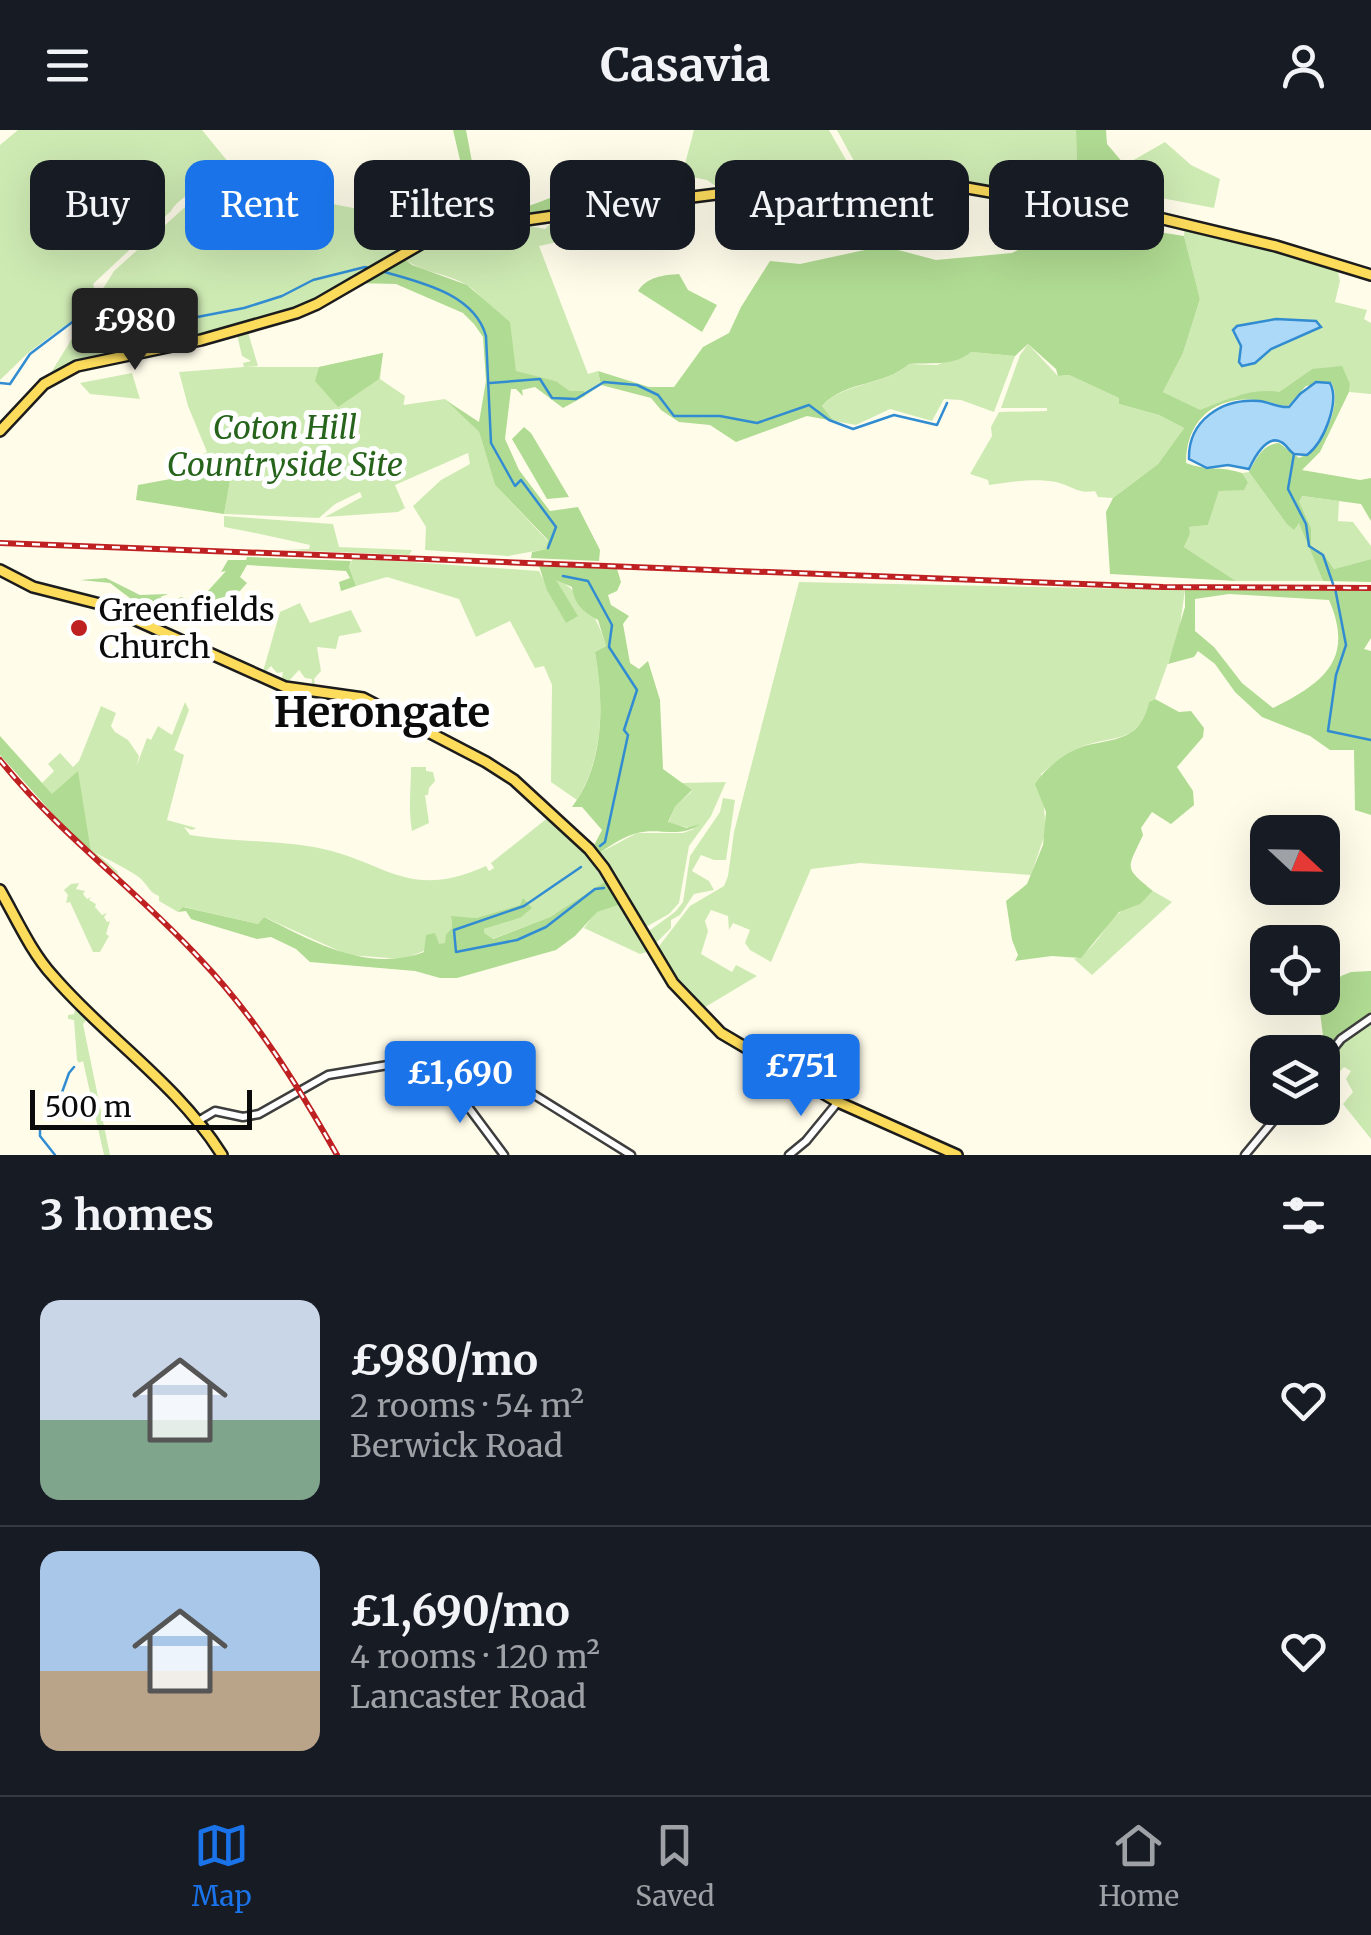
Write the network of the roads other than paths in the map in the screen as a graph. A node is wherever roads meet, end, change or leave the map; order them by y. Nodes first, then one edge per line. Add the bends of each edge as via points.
1 (1371, 275) edge
2 (0, 431) edge
3 (0, 570) edge
4 (2, 897) edge
5 (1371, 1018) edge
6 (1340, 1039) edge
7 (453, 1061) junction
8 (838, 1102) junction
9 (198, 1121) junction
10 (1270, 1125) edge
11 (222, 1155) edge
12 (504, 1155) edge
13 (631, 1155) edge
14 (790, 1155) edge
15 (957, 1155) edge
16 (1245, 1155) edge

1 - 2 main road via 1155,217 868,175 431,238 296,313 77,366 44,384
3 - 8 main road via 33,587 100,604 285,687 364,698 486,762 589,850 673,983 720,1033
4 - 9 main road via 56,982
5 - 6 street
7 - 9 street via 328,1076 259,1114 215,1111
7 - 12 street via 463,1100
7 - 13 street via 507,1078
8 - 14 street
8 - 15 main road
9 - 11 main road
10 - 16 street

